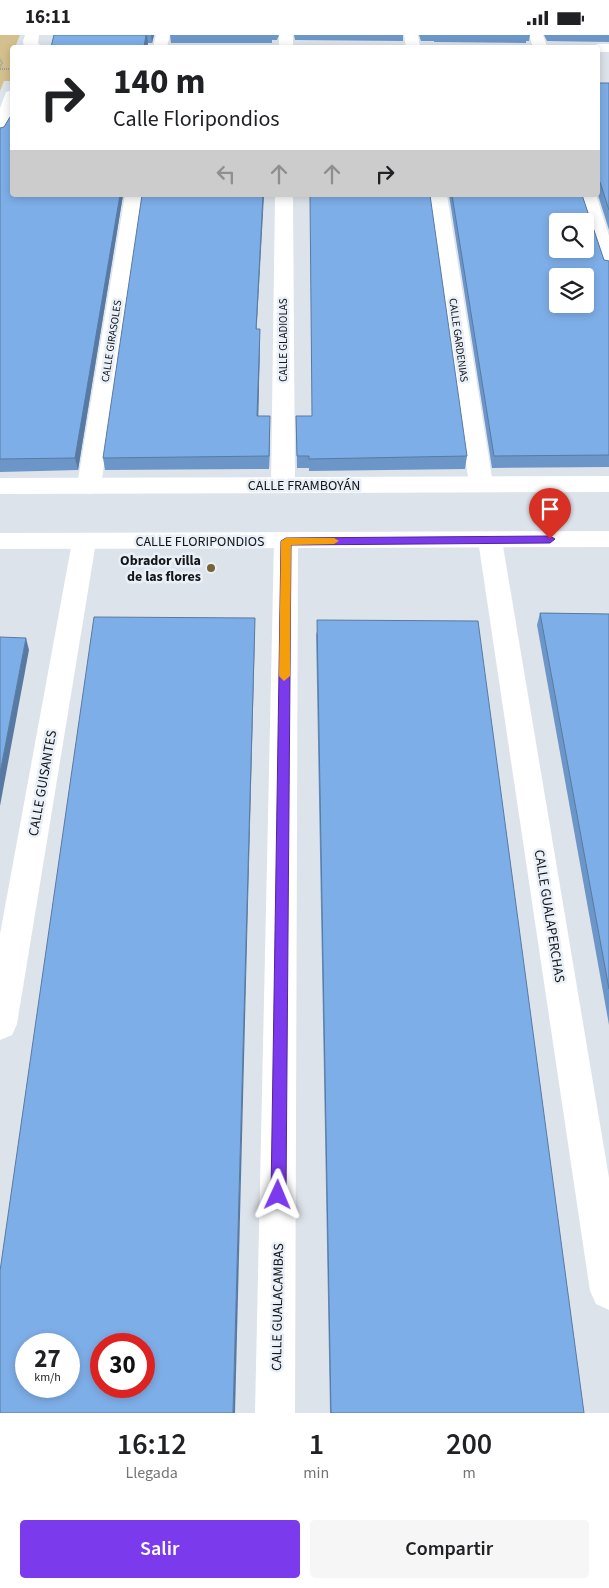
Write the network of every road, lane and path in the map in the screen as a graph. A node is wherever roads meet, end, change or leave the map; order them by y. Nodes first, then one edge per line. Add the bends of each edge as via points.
1 (0, 59) edge
2 (0, 68) edge
3 (10, 101) edge
4 (0, 133) edge
5 (134, 197) edge
6 (284, 197) edge
7 (438, 197) edge
8 (588, 197) edge
9 (609, 265) edge
10 (481, 484) junction
11 (609, 484) edge
12 (283, 485) junction
13 (0, 486) edge
14 (89, 486) junction
15 (609, 539) edge
16 (490, 540) junction
17 (0, 541) edge
18 (286, 541) junction
19 (84, 542) junction
20 (0, 1024) edge
21 (609, 1291) edge
22 (276, 1413) edge

1 - 2 path
3 - 4 street
5 - 14 street, CALLE GIRASOLES
6 - 12 street, CALLE GLADIOLAS
7 - 10 street, CALLE GARDENIAS
8 - 9 street
10 - 11 street, CALLE FRAMBOYÁN
10 - 12 street, CALLE FRAMBOYÁN
12 - 14 street, CALLE FRAMBOYÁN
13 - 14 street, CALLE FRAMBOYÁN
15 - 16 street, CALLE FLORIPONDIOS
16 - 18 street, CALLE FLORIPONDIOS
16 - 21 street, CALLE GUALAPERCHAS
17 - 19 street, CALLE FLORIPONDIOS
18 - 19 street, CALLE FLORIPONDIOS
18 - 22 street, CALLE GUALACAMBAS
19 - 20 street, CALLE GUISANTES

